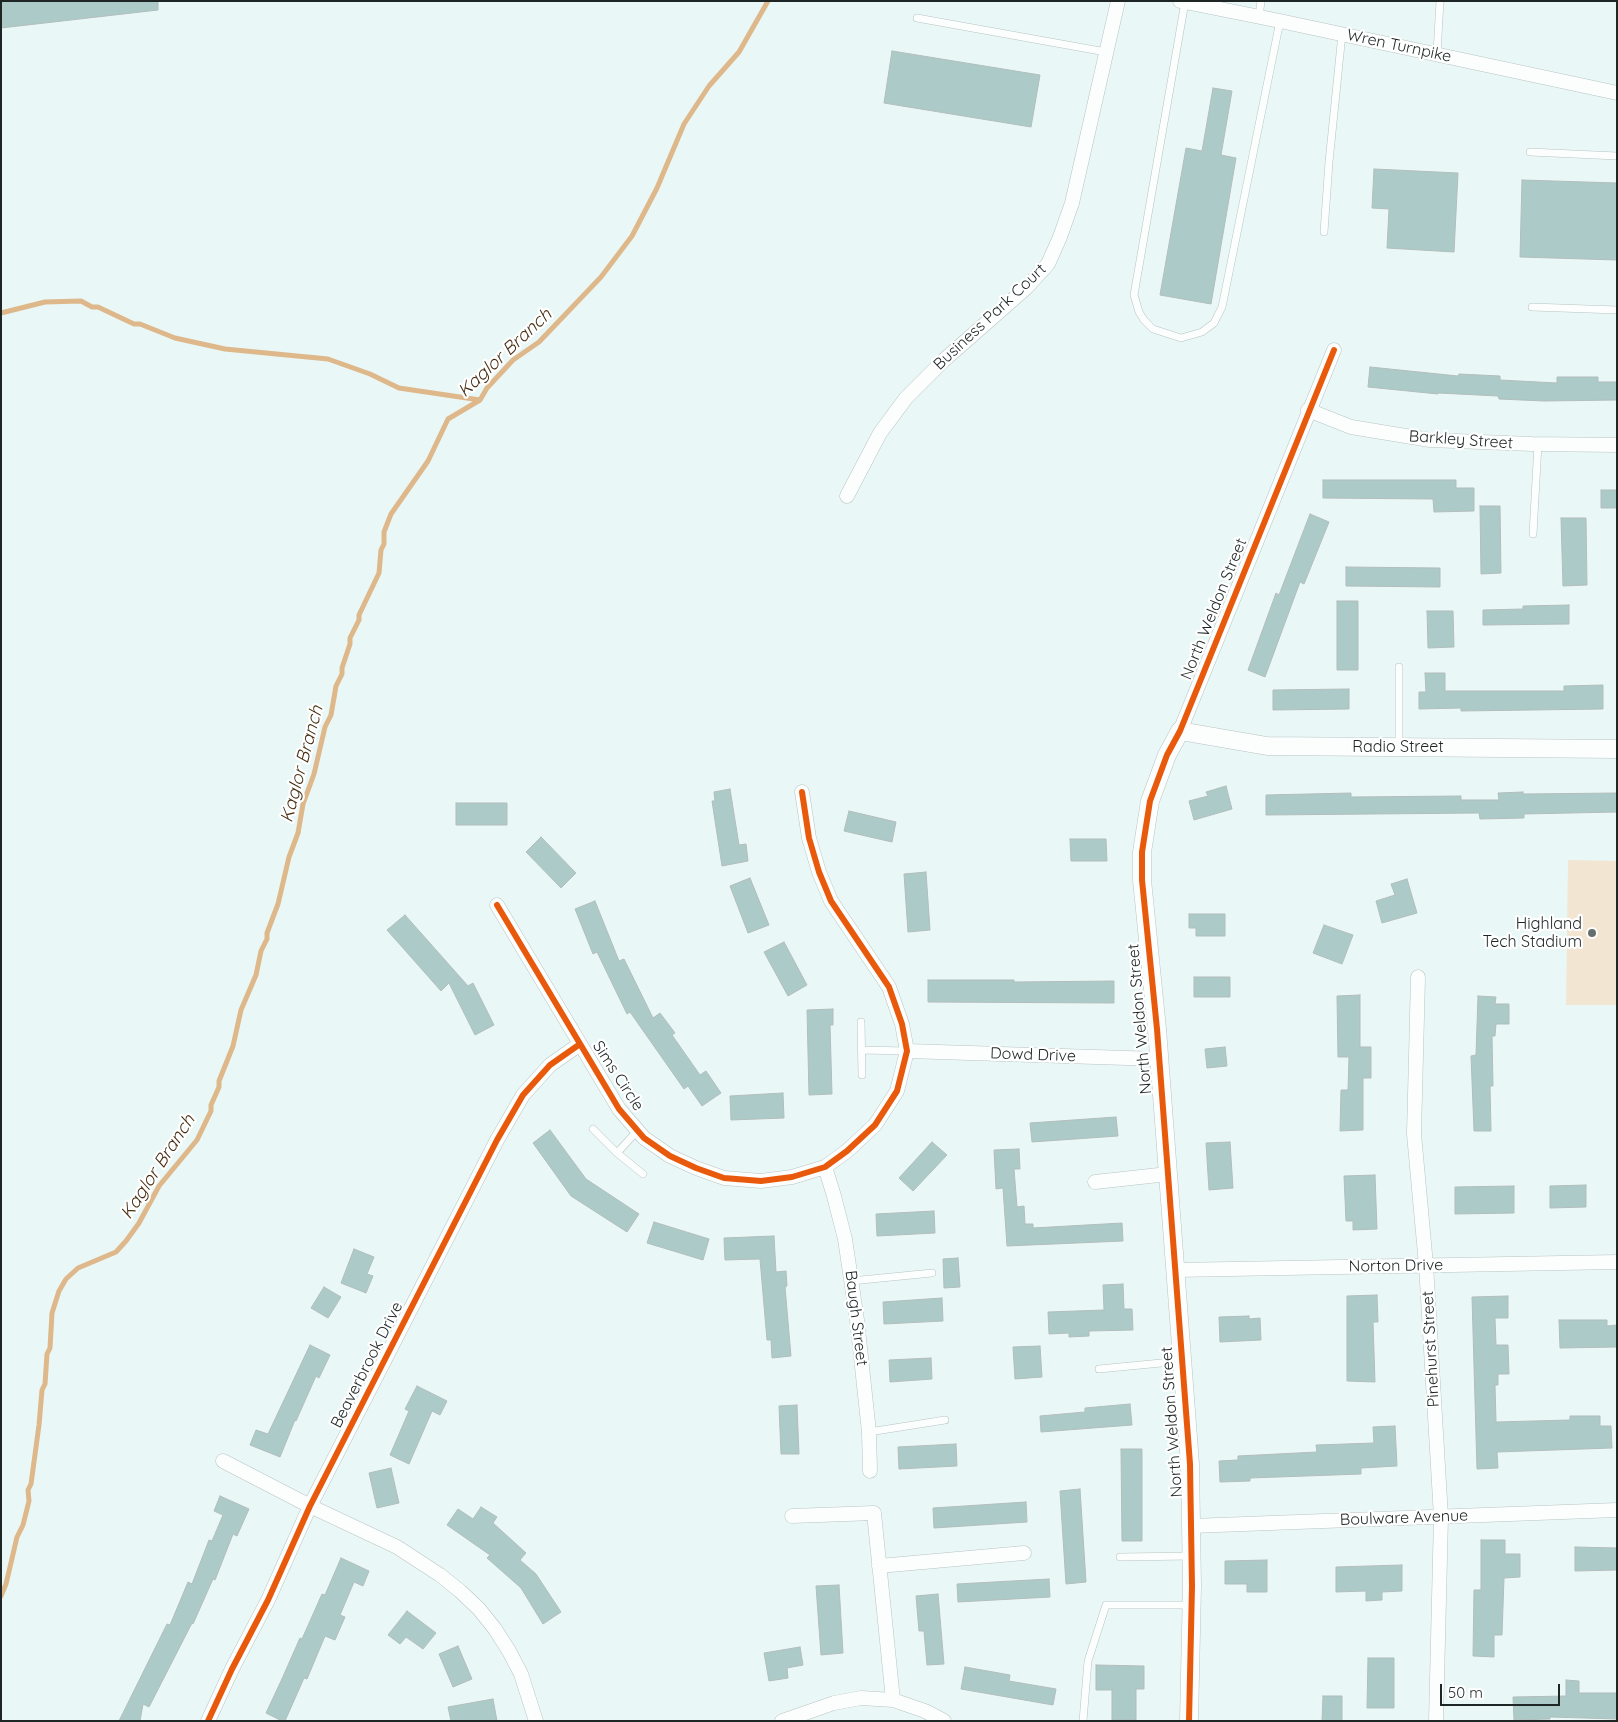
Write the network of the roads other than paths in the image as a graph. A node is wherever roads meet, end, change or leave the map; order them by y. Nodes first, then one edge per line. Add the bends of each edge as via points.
1 (1118, 1) edge
2 (1261, 1) edge
3 (1440, 1) edge
4 (1182, 2) edge
5 (1259, 17) junction
6 (917, 18) dead end
7 (1280, 21) junction
8 (1342, 34) junction
9 (1106, 52) junction
10 (1437, 54) junction
11 (1617, 93) edge
12 (1530, 152) dead end
13 (1617, 156) edge
14 (1324, 232) dead end
15 (1532, 307) dead end
16 (1617, 310) edge
17 (1334, 350) dead end
18 (1308, 410) junction
19 (1538, 444) junction
20 (1617, 445) edge
21 (847, 496) dead end
22 (1533, 534) dead end
23 (1399, 667) dead end
24 (1180, 731) junction
25 (1399, 747) junction
26 (1617, 749) edge
27 (802, 792) dead end
28 (497, 905) dead end
29 (1418, 977) dead end
30 (861, 1022) dead end
31 (580, 1044) junction
32 (862, 1050) junction
33 (907, 1051) junction
34 (1158, 1059) junction
35 (862, 1075) dead end
36 (593, 1130) dead end
37 (638, 1130) junction
38 (617, 1153) junction
39 (825, 1167) junction
40 (643, 1174) dead end
41 (1168, 1174) junction
42 (1095, 1182) dead end
43 (1617, 1262) edge
44 (1426, 1265) junction
45 (1175, 1270) junction
46 (932, 1273) dead end
47 (851, 1281) junction
48 (1182, 1361) junction
49 (1099, 1370) dead end
50 (945, 1420) dead end
51 (869, 1432) junction
52 (223, 1461) dead end
53 (870, 1471) dead end
54 (310, 1506) junction
55 (1617, 1510) edge
56 (792, 1516) dead end
57 (1441, 1517) junction
58 (1191, 1526) junction
59 (1024, 1553) dead end
60 (1192, 1556) junction
61 (1120, 1557) dead end
62 (879, 1566) junction
63 (1192, 1605) junction
64 (893, 1700) junction
65 (208, 1721) edge
66 (536, 1721) edge
67 (782, 1721) edge
68 (944, 1721) edge
69 (1082, 1721) edge
70 (1189, 1721) edge
71 (1436, 1721) edge

1 - 9 street, Business Park Court
2 - 5 lane
3 - 10 lane
4 - 5 street, Wren Turnpike
4 - 7 lane via 1134,295 1139,312 1153,329 1181,338 1202,332 1214,323 1222,307
5 - 7 street, Wren Turnpike
6 - 9 lane
7 - 8 street, Wren Turnpike
8 - 10 street, Wren Turnpike
8 - 14 lane
9 - 21 street, Business Park Court via 1072,203 1048,264 906,398 880,433
10 - 11 street, Wren Turnpike
12 - 13 lane
15 - 16 lane
17 - 18 street, North Weldon Street
18 - 19 street, Barkley Street via 1351,427 1387,434 1430,440
18 - 24 street, North Weldon Street
19 - 20 street, Barkley Street
19 - 22 lane
23 - 25 lane
24 - 25 street, Radio Street via 1267,746
24 - 34 street, North Weldon Street via 1150,801 1142,852
25 - 26 street, Radio Street
27 - 33 street, Sims Circle via 809,838 819,872 831,901 889,987
28 - 31 street, Sims Circle
29 - 44 street, Pinehurst Street via 1414,1134
30 - 32 lane
31 - 37 street, Sims Circle via 619,1109
31 - 54 street, Beaverbrook Drive via 550,1066 523,1095 514,1110
32 - 33 lane
32 - 35 lane
33 - 34 street, Dowd Drive
33 - 39 street, Sims Circle via 897,1091 875,1125
34 - 41 street, North Weldon Street
36 - 38 lane
37 - 38 lane
37 - 39 street, Sims Circle via 670,1156 724,1178 761,1181 792,1177
38 - 40 lane
39 - 47 street, Baugh Street via 845,1238
41 - 42 street
41 - 45 street, North Weldon Street
43 - 44 street, Norton Drive
44 - 45 street, Norton Drive
44 - 57 street, Pinehurst Street
45 - 48 street, North Weldon Street
46 - 47 lane
47 - 51 street, Baugh Street
48 - 49 lane
48 - 58 street, North Weldon Street
50 - 51 lane
51 - 53 street, Baugh Street
52 - 54 street
54 - 65 street, Beaverbrook Drive
54 - 66 street via 397,1547 433,1570 479,1609 495,1629 521,1674
55 - 57 street, Boulware Avenue
56 - 62 street via 874,1512
57 - 58 street, Boulware Avenue
57 - 71 street, Pinehurst Street
58 - 60 street, North Weldon Street
59 - 62 street
60 - 61 lane
60 - 63 street, North Weldon Street
62 - 64 street
63 - 69 lane via 1106,1605 1088,1661
63 - 70 street, North Weldon Street
64 - 67 street via 861,1698 834,1703
64 - 68 street

